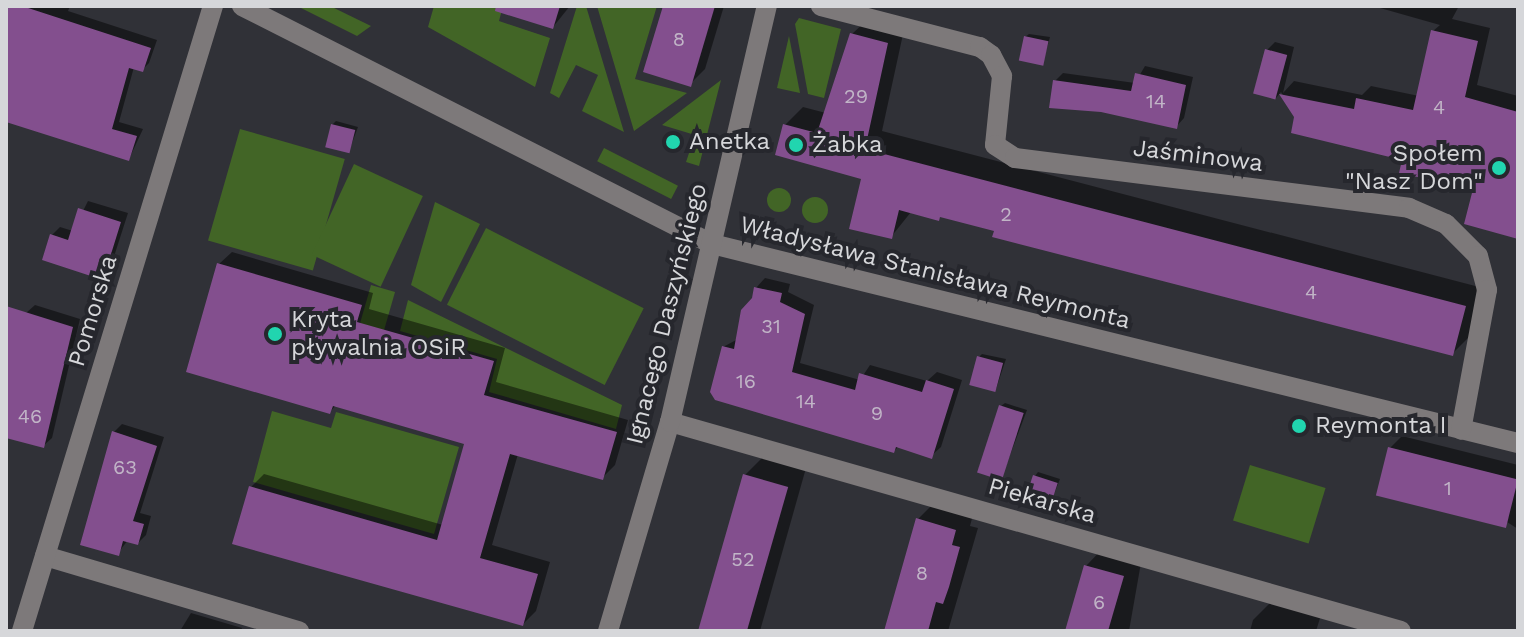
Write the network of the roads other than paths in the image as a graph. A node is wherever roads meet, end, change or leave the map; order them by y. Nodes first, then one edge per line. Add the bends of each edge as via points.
1 (213, 6) edge
2 (242, 6) edge
3 (767, 6) edge
4 (821, 6) edge
5 (712, 244) junction
6 (670, 422) junction
7 (1461, 430) junction
8 (1518, 443) edge
9 (45, 556) junction
10 (22, 631) edge
11 (299, 631) edge
12 (608, 631) edge
13 (1401, 631) edge

1 - 9 street, Pomorska
2 - 5 street, Władysława Stanisława Reymonta
3 - 5 street, Ignacego Daszyńskiego
4 - 7 street, Jaśminowa via 980,47 991,55 1002,76 995,145 1015,158 1409,208 1446,224 1478,256 1487,290
5 - 6 street, Ignacego Daszyńskiego
5 - 7 street, Władysława Stanisława Reymonta
6 - 12 street, Ignacego Daszyńskiego
6 - 13 street, Piekarska
7 - 8 street, Władysława Stanisława Reymonta
9 - 10 street, Pomorska
9 - 11 street

